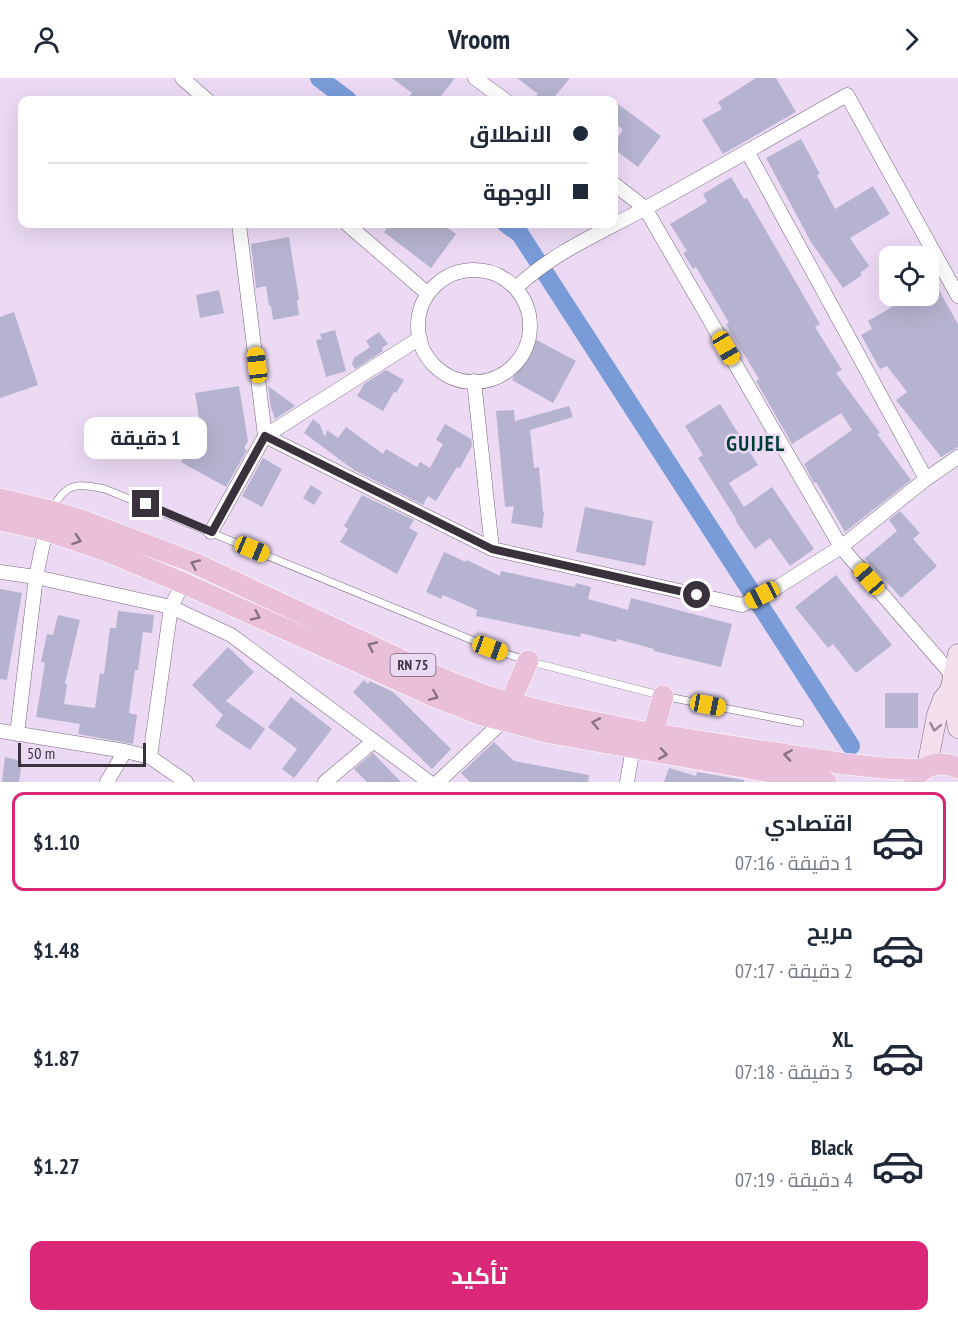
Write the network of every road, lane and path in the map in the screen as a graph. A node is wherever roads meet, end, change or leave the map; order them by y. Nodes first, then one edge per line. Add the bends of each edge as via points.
1 (182, 78) edge
2 (475, 78) edge
3 (202, 96) edge
4 (500, 96) edge
5 (747, 151) junction
6 (618, 187) edge
7 (645, 208) junction
8 (618, 222) edge
9 (239, 228) edge
10 (352, 228) edge
11 (607, 228) edge
12 (517, 287) junction
13 (428, 294) junction
14 (958, 296) edge
15 (420, 338) junction
16 (474, 381) junction
17 (265, 436) junction
18 (958, 457) edge
19 (926, 478) junction
20 (0, 499) edge
21 (0, 520) edge
22 (48, 521) junction
23 (212, 532) junction
24 (841, 547) junction
25 (492, 549) junction
26 (0, 572) edge
27 (36, 578) junction
28 (183, 583) junction
29 (171, 607) junction
30 (958, 654) edge
31 (528, 661) junction
32 (951, 683) junction
33 (663, 696) junction
34 (506, 712) junction
35 (800, 723) dead end
36 (958, 728) edge
37 (0, 731) edge
38 (17, 734) junction
39 (653, 734) junction
40 (374, 741) junction
41 (633, 748) junction
42 (125, 751) junction
43 (150, 757) junction
44 (958, 768) edge
45 (920, 773) edge
46 (107, 782) edge
47 (186, 782) edge
48 (325, 782) edge
49 (429, 782) edge
50 (438, 782) edge
51 (627, 782) edge
52 (826, 782) edge

1 - 3 street
2 - 4 street
5 - 7 street
5 - 14 street via 847,94
5 - 19 street
6 - 7 street
7 - 8 street
7 - 24 street
9 - 17 street
10 - 13 street
11 - 12 street via 562,252
12 - 13 street via 492,273 474,270 457,273
12 - 16 street via 528,311 526,347 516,363 501,375
13 - 15 street via 421,311
15 - 16 street via 433,364 447,375
15 - 17 street
16 - 25 street
17 - 23 street
17 - 25 street
18 - 19 street
19 - 24 street
20 - 22 main road, RN 75
21 - 22 main road, RN 75
22 - 23 lane via 58,497 71,487 96,487
22 - 27 street
22 -> 28 main road, RN 75
34 -> 22 main road, RN 75 via 486,696 192,562 110,530
23 - 31 lane
24 - 25 street via 742,605
24 - 32 street
26 - 27 street
27 - 29 street
27 - 38 street
28 - 29 street
28 -> 34 main road, RN 75 via 433,696 471,711
29 - 40 street via 231,635
29 - 43 street
30 - 32 main road
31 - 33 lane
31 - 34 main road
32 - 36 main road
32 -> 45 main road
33 - 35 lane
33 - 39 main road
39 -> 34 main road, RN 75 via 554,714
34 - 41 main road, RN 75 via 551,734
34 - 50 street
37 - 38 street
38 - 42 street
45 -> 39 main road, RN 75
40 - 48 street
40 - 49 street
41 - 51 street
41 -> 52 main road, RN 75
42 - 43 street
42 - 46 street
43 - 47 street
44 - 45 main road via 937,764

